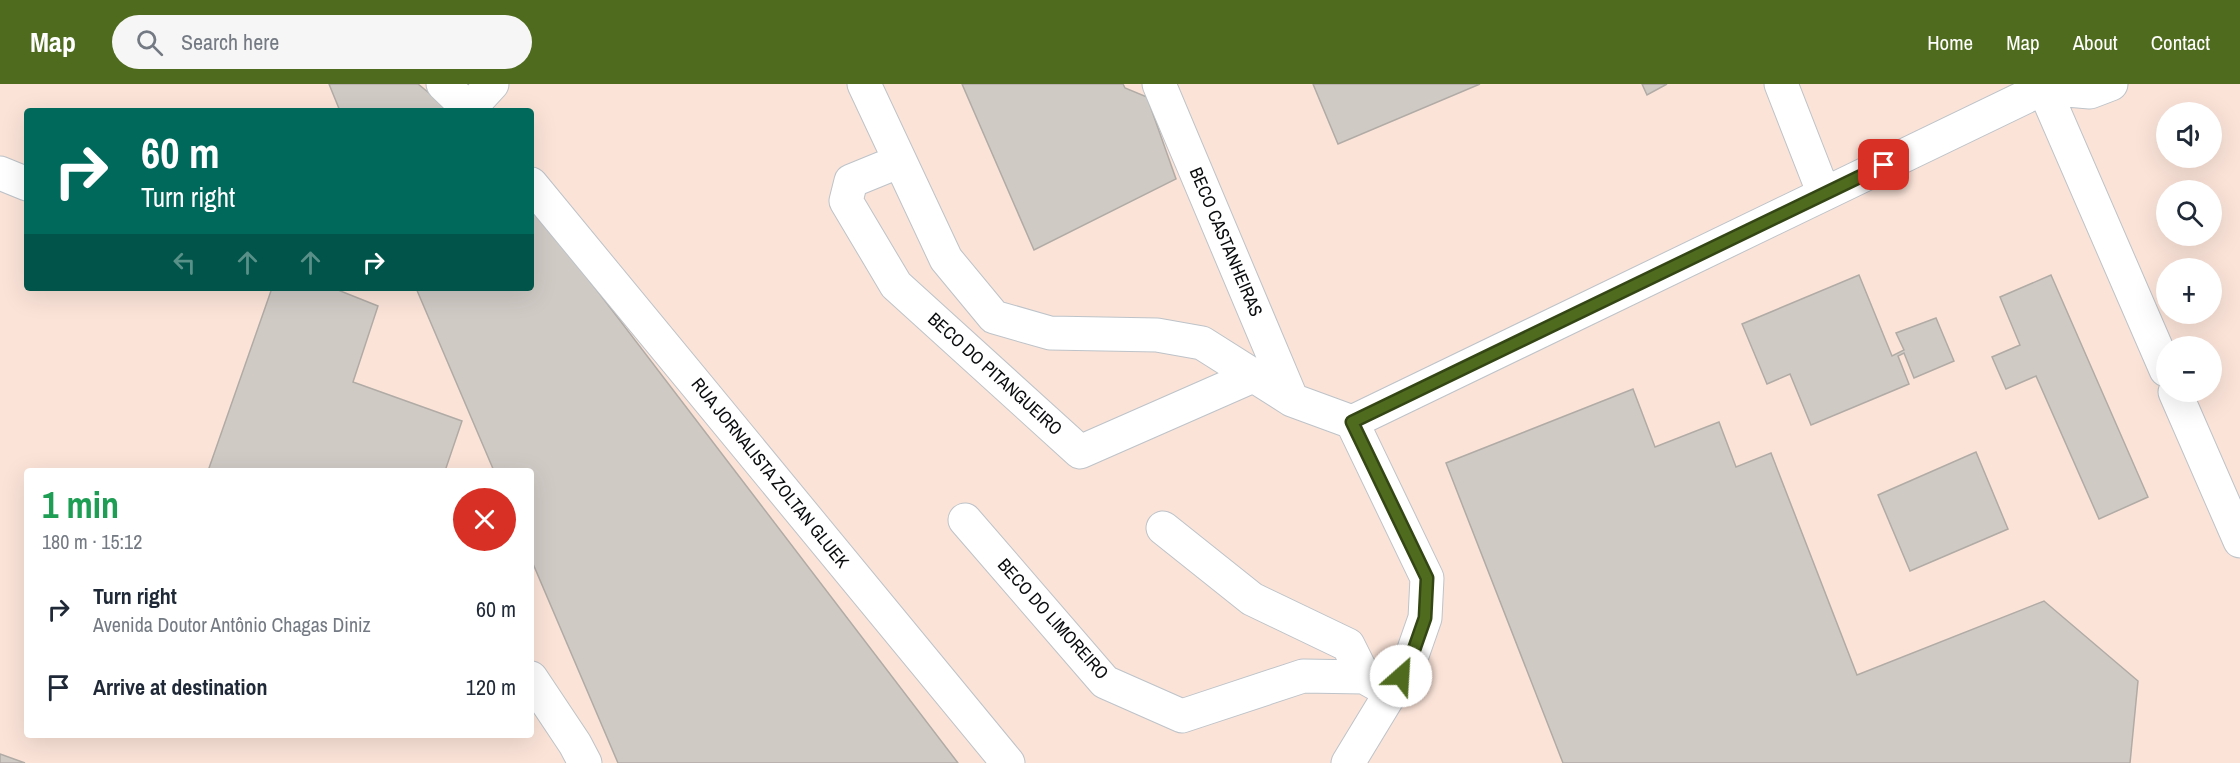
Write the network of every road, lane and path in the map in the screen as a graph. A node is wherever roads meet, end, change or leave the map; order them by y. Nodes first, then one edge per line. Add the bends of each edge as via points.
1 (443, 84) edge
2 (492, 84) edge
3 (864, 84) edge
4 (1159, 84) edge
5 (1781, 84) edge
6 (2111, 84) edge
7 (2043, 86) edge
8 (468, 108) edge
9 (472, 108) edge
10 (900, 161) junction
11 (0, 173) edge
12 (24, 183) edge
13 (534, 188) edge
14 (1824, 194) junction
15 (2156, 347) edge
16 (1253, 376) junction
17 (1292, 400) junction
18 (2179, 402) edge
19 (1352, 422) junction
20 (965, 520) dead end
21 (1163, 528) dead end
22 (2240, 541) edge
23 (534, 682) edge
24 (1378, 684) junction
25 (585, 763) edge
26 (1008, 763) edge
27 (1348, 763) edge

1 - 8 street
2 - 9 street
3 - 10 street
4 - 17 street, BECO CASTANHEIRAS
5 - 14 street
6 - 7 street via 2090,92
7 - 14 street
7 - 15 street
10 - 16 street via 946,259 994,317 1050,333 1157,335 1202,343
10 - 16 street, BECO DO PITANGUEIRO via 852,181 846,201 867,239 896,285 1080,452
11 - 12 street
13 - 26 street, RUA JORNALISTA ZOLTAN GLUEK
14 - 19 street
16 - 17 street
17 - 19 street
18 - 22 street
19 - 24 street via 1427,578 1425,618 1410,661
20 - 24 street, BECO DO LIMOREIRO via 1105,682 1182,716 1303,676
21 - 24 street via 1252,599 1348,645
23 - 25 street
24 - 27 street

